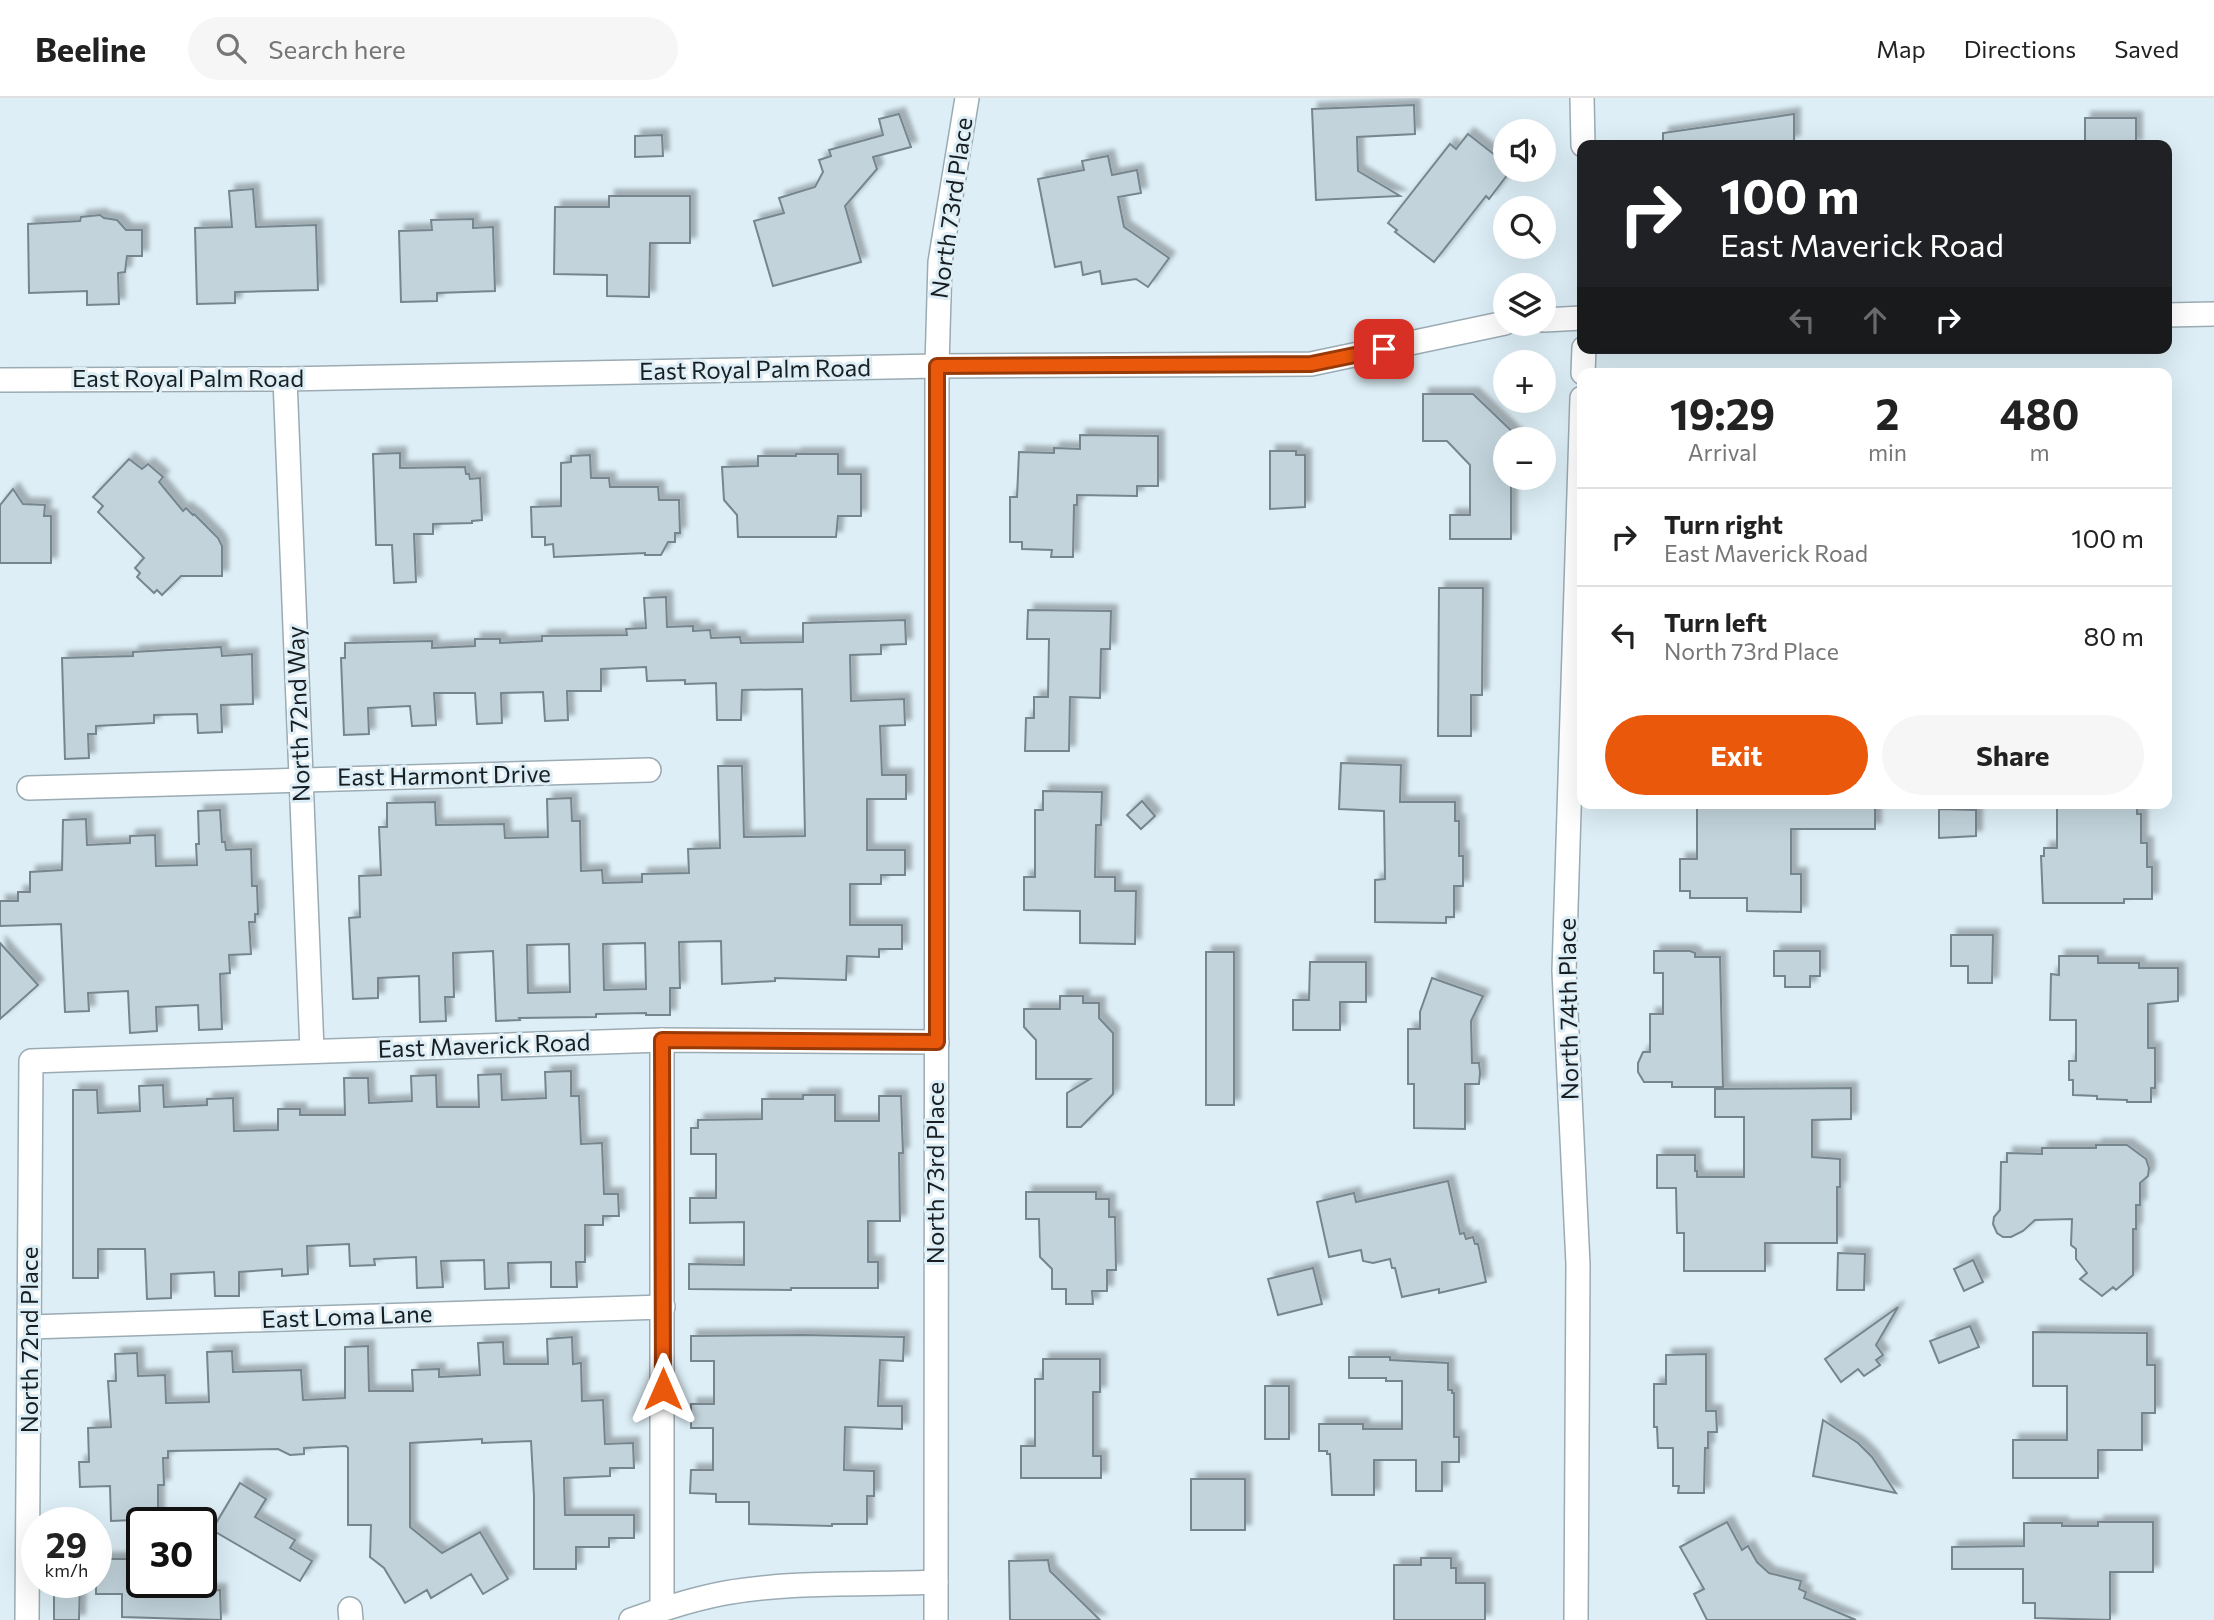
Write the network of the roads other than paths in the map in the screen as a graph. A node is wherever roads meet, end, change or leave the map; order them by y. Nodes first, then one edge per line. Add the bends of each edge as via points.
1 (967, 98) edge
2 (1582, 98) edge
3 (1583, 140) edge
4 (2214, 314) edge
5 (2172, 315) edge
6 (1577, 318) edge
7 (1556, 319) edge
8 (1493, 326) edge
9 (937, 366) junction
10 (285, 379) junction
11 (0, 380) edge
12 (1577, 557) edge
13 (649, 771) dead end
14 (302, 779) junction
15 (29, 788) dead end
16 (662, 1040) junction
17 (937, 1042) junction
18 (312, 1050) junction
19 (31, 1061) joint
20 (663, 1307) junction
21 (30, 1327) junction
22 (936, 1582) junction
23 (662, 1609) junction
24 (27, 1620) edge
25 (631, 1620) edge
26 (936, 1620) edge
27 (1576, 1620) edge

1 - 9 street, North 73rd Place via 940,262
2 - 3 street
4 - 5 street
6 - 7 street
8 - 9 street, East Royal Palm Road via 1311,364
9 - 10 street, East Royal Palm Road
9 - 17 street, North 73rd Place
10 - 11 street, East Royal Palm Road
10 - 14 street, North 72nd Way
12 - 27 street, North 74th Place via 1564,971 1578,1264
13 - 14 street, East Harmont Drive
14 - 15 street, East Harmont Drive
14 - 18 street, North 72nd Way
16 - 17 street, East Maverick Road
16 - 18 street, East Maverick Road
16 - 20 street
17 - 22 street, North 73rd Place
18 - 19 street, East Maverick Road
19 - 21 street, North 72nd Place
20 - 21 street, East Loma Lane
20 - 23 street
21 - 24 street, North 72nd Place
22 - 23 street via 783,1587 725,1593
22 - 26 street, North 73rd Place
23 - 25 street

